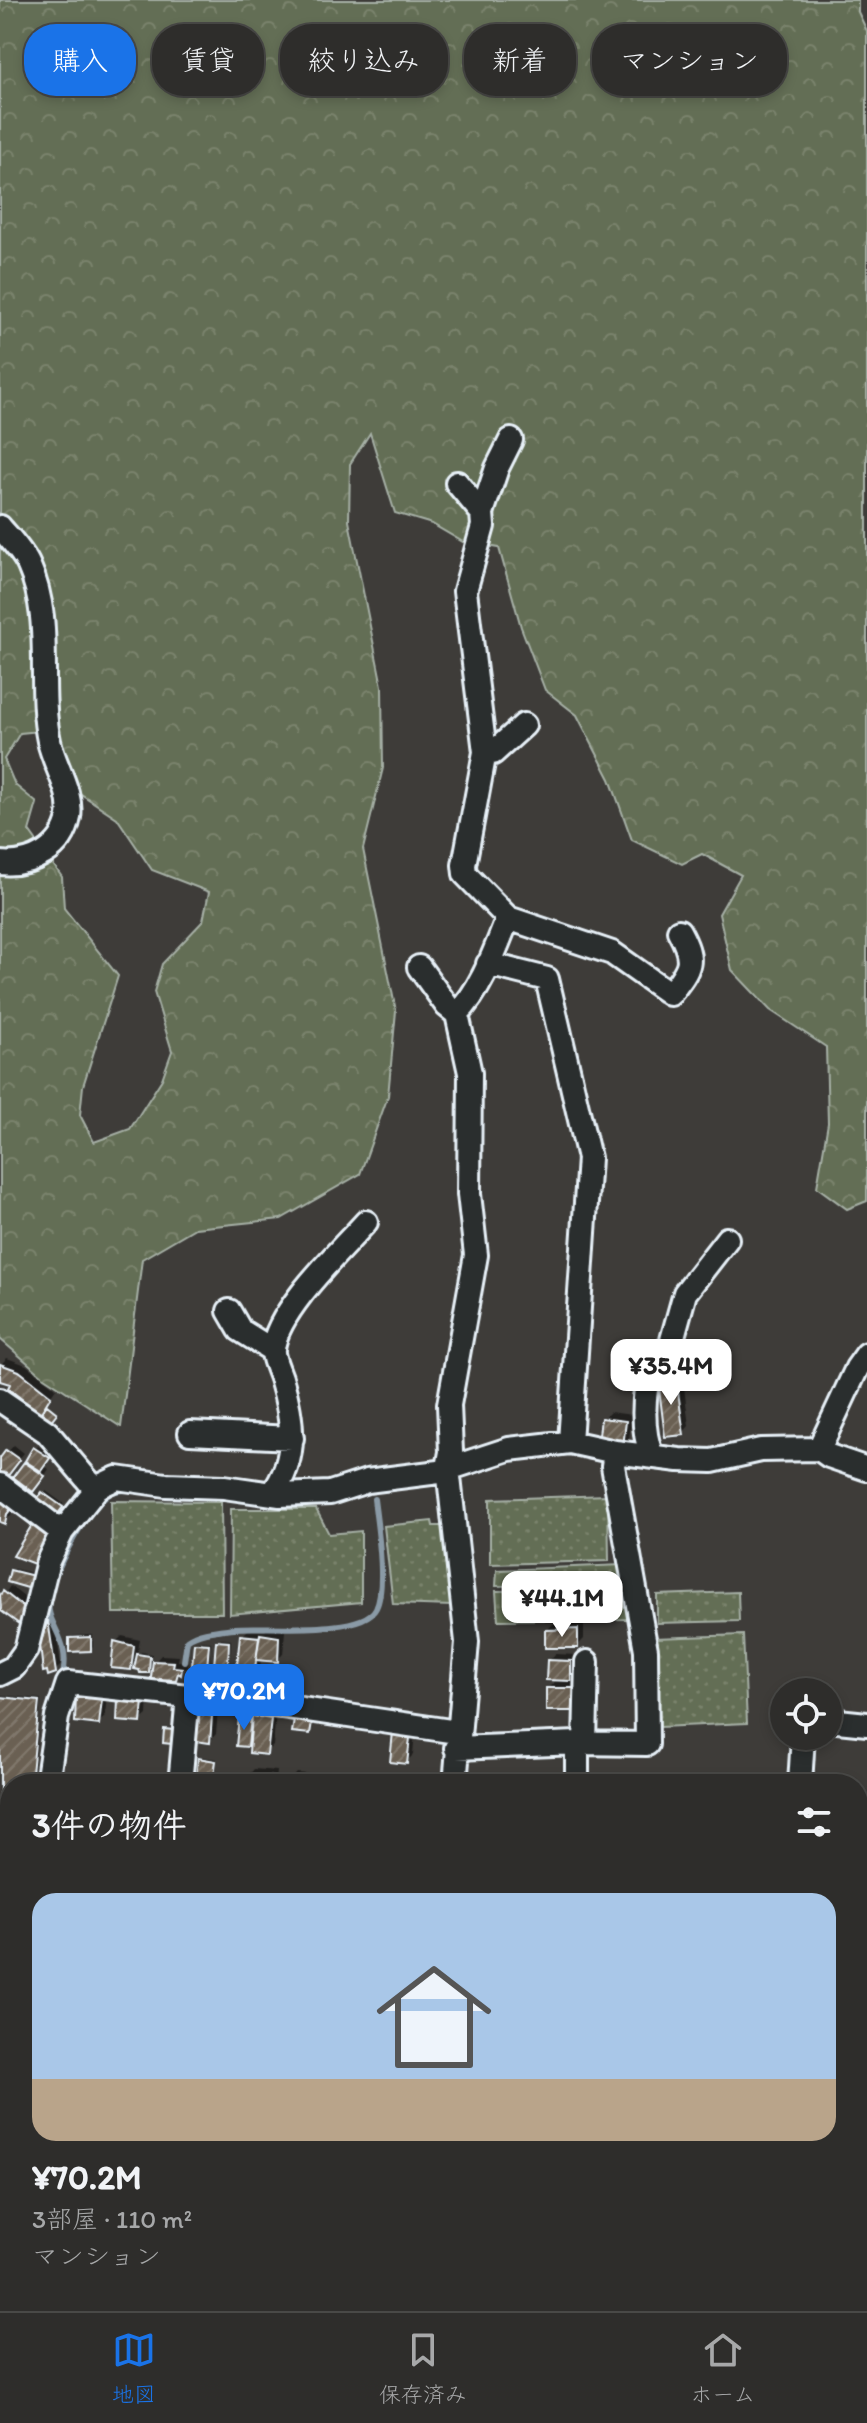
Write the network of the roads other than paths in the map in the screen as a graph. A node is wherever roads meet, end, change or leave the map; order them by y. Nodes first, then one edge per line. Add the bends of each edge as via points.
1 (511, 440) dead end
2 (457, 483) dead end
3 (482, 513) junction
4 (0, 527) edge
5 (524, 725) dead end
6 (485, 752) junction
7 (0, 863) edge
8 (508, 918) junction
9 (679, 931) dead end
10 (488, 964) junction
11 (419, 967) dead end
12 (457, 1014) junction
13 (366, 1222) dead end
14 (727, 1239) dead end
15 (229, 1311) dead end
16 (272, 1350) junction
17 (867, 1354) edge
18 (0, 1400) edge
19 (190, 1433) dead end
20 (292, 1438) junction
21 (570, 1442) junction
22 (819, 1449) junction
23 (615, 1452) junction
24 (652, 1456) junction
25 (448, 1468) junction
26 (867, 1469) edge
27 (0, 1485) edge
28 (98, 1487) junction
29 (272, 1494) junction
30 (62, 1532) junction
31 (587, 1662) dead end
32 (0, 1674) edge
33 (188, 1696) junction
34 (842, 1721) edge
35 (867, 1724) edge
36 (457, 1740) junction
37 (581, 1743) junction
38 (802, 1750) edge
39 (48, 1774) edge
40 (181, 1774) edge
41 (455, 1774) edge
42 (578, 1774) edge
43 (801, 1774) edge

1 - 3 street
2 - 3 street
3 - 6 street via 465,591
4 - 7 street via 30,568 44,623 46,725 70,815 56,846 23,862
5 - 6 street via 493,753
6 - 8 street via 465,874
8 - 9 street via 612,953 670,994 690,968
8 - 10 street
10 - 12 street
10 - 21 street via 547,979 589,1158
11 - 12 street
12 - 25 street via 470,1073 469,1194 476,1255 449,1405
13 - 16 street via 301,1295 282,1321
14 - 24 street via 685,1293 669,1351 653,1352 645,1410
15 - 16 street via 240,1330
16 - 20 street
17 - 22 street
18 - 28 street via 47,1432
19 - 20 street
20 - 29 street via 288,1463
21 - 23 street
21 - 25 street via 509,1449
22 - 24 street via 761,1450 712,1461
22 - 26 street
23 - 24 street
23 - 37 street via 613,1466 646,1650 647,1744
25 - 29 street via 367,1481 330,1493
25 - 36 street via 467,1642
27 - 30 street
28 - 29 street via 117,1478
28 - 30 street
30 - 32 street via 48,1561 26,1650 14,1667
31 - 37 street
33 - 36 street via 281,1706
33 - 39 street via 68,1683
33 - 40 street
34 - 35 street
36 - 37 street
36 - 41 street
37 - 42 street
38 - 43 street

